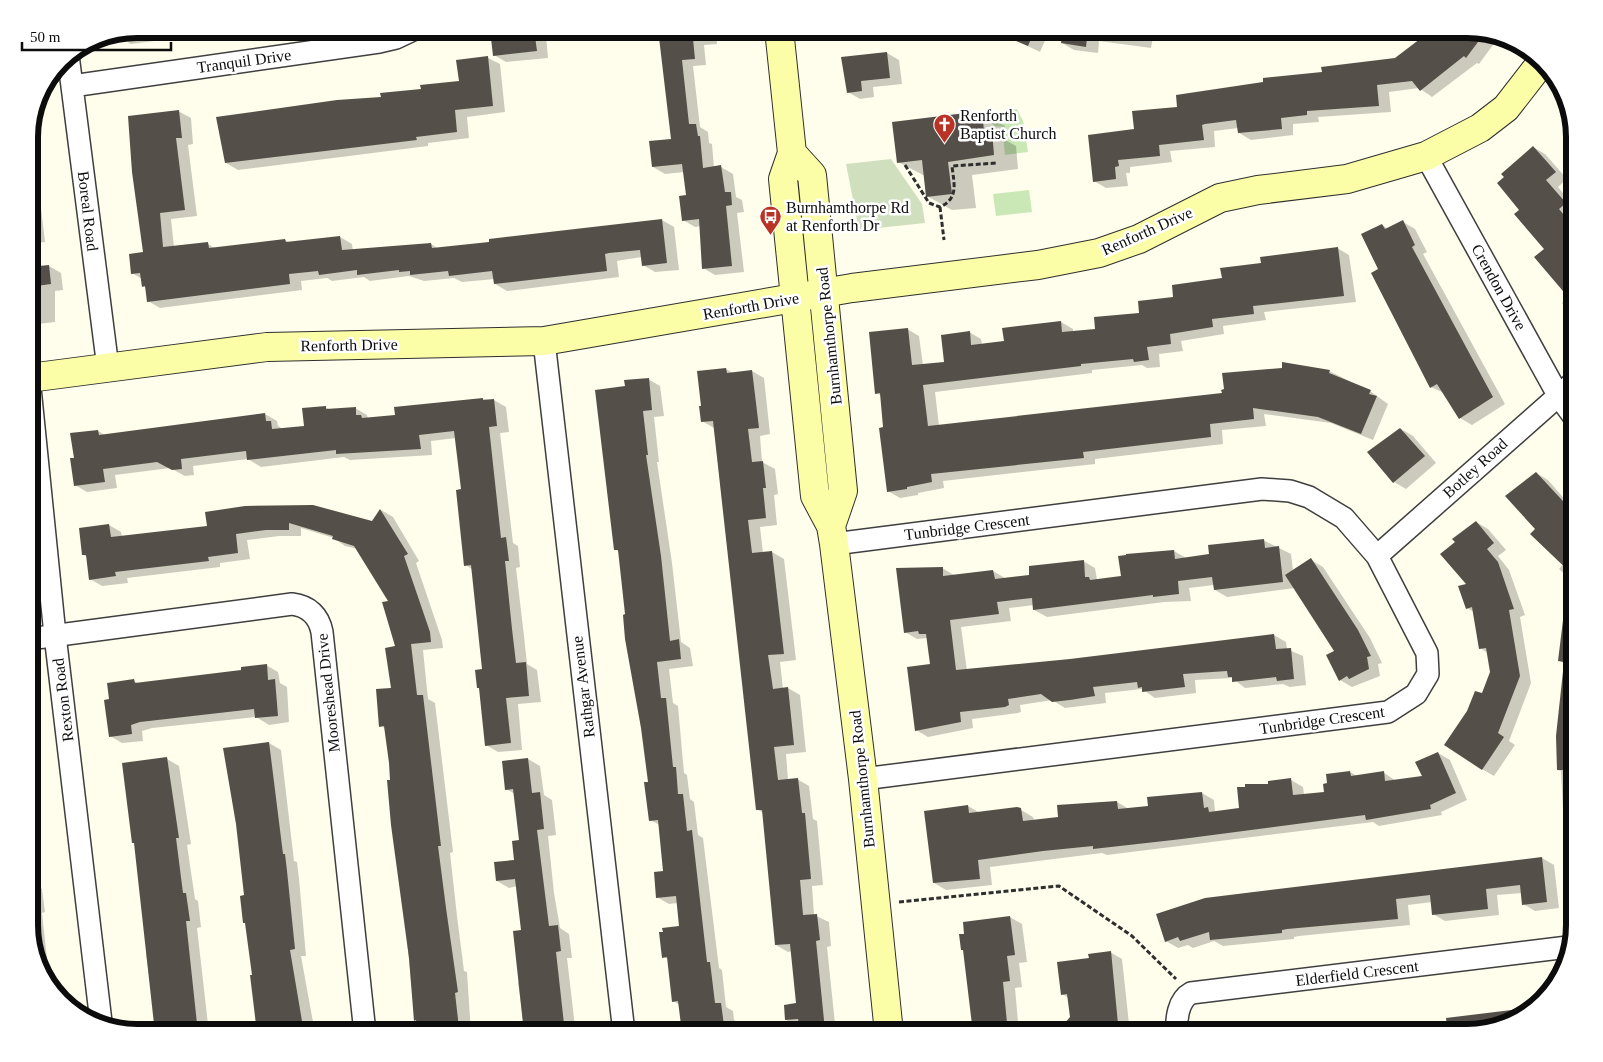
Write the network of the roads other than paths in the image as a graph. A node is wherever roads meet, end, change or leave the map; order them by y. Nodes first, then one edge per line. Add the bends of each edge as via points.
1 (396, 38) edge
2 (780, 38) edge
3 (69, 64) edge
4 (1538, 68) edge
5 (72, 86) junction
6 (792, 153) junction
7 (1426, 156) junction
8 (825, 293) junction
9 (794, 298) junction
10 (544, 341) junction
11 (108, 368) junction
12 (38, 377) edge
13 (1566, 388) edge
14 (38, 467) edge
15 (833, 535) junction
16 (1377, 556) junction
17 (55, 635) junction
18 (38, 638) edge
19 (863, 779) junction
20 (1564, 947) edge
21 (100, 1017) edge
22 (364, 1024) edge
23 (623, 1024) edge
24 (888, 1024) edge
25 (1178, 1024) edge

1 - 5 street, Tranquil Drive
2 - 6 street, Burnhamthorpe Road
3 - 5 street, Boreal Road
4 - 7 street, Renforth Drive via 1506,108 1480,128
5 - 11 street, Boreal Road
6 - 8 street, Burnhamthorpe Road via 812,175
6 - 9 street, Burnhamthorpe Road via 783,180
7 - 8 street, Renforth Drive via 1347,179 1220,198 1138,239 1099,253 1038,265
7 - 13 street, Crendon Drive
8 - 9 street, Renforth Drive
8 - 15 street, Burnhamthorpe Road via 843,491
9 - 10 street, Renforth Drive
9 - 15 street, Burnhamthorpe Road via 815,496
10 - 11 street, Renforth Drive via 267,347
10 - 23 street, Rathgar Avenue
11 - 12 street, Renforth Drive
13 - 16 street, Botley Road
14 - 17 street, Rexton Road
15 - 16 street, Tunbridge Crescent via 1262,489 1290,491 1309,497 1344,518
15 - 19 street, Burnhamthorpe Road
16 - 19 street, Tunbridge Crescent via 1427,653 1428,674 1416,694 1388,712
17 - 18 street, Mooreshead Drive
17 - 21 street, Rexton Road
17 - 22 street, Mooreshead Drive via 292,604 303,606 316,616 322,632
19 - 24 street, Burnhamthorpe Road
20 - 25 street, Elderfield Crescent via 1192,993 1181,1004

